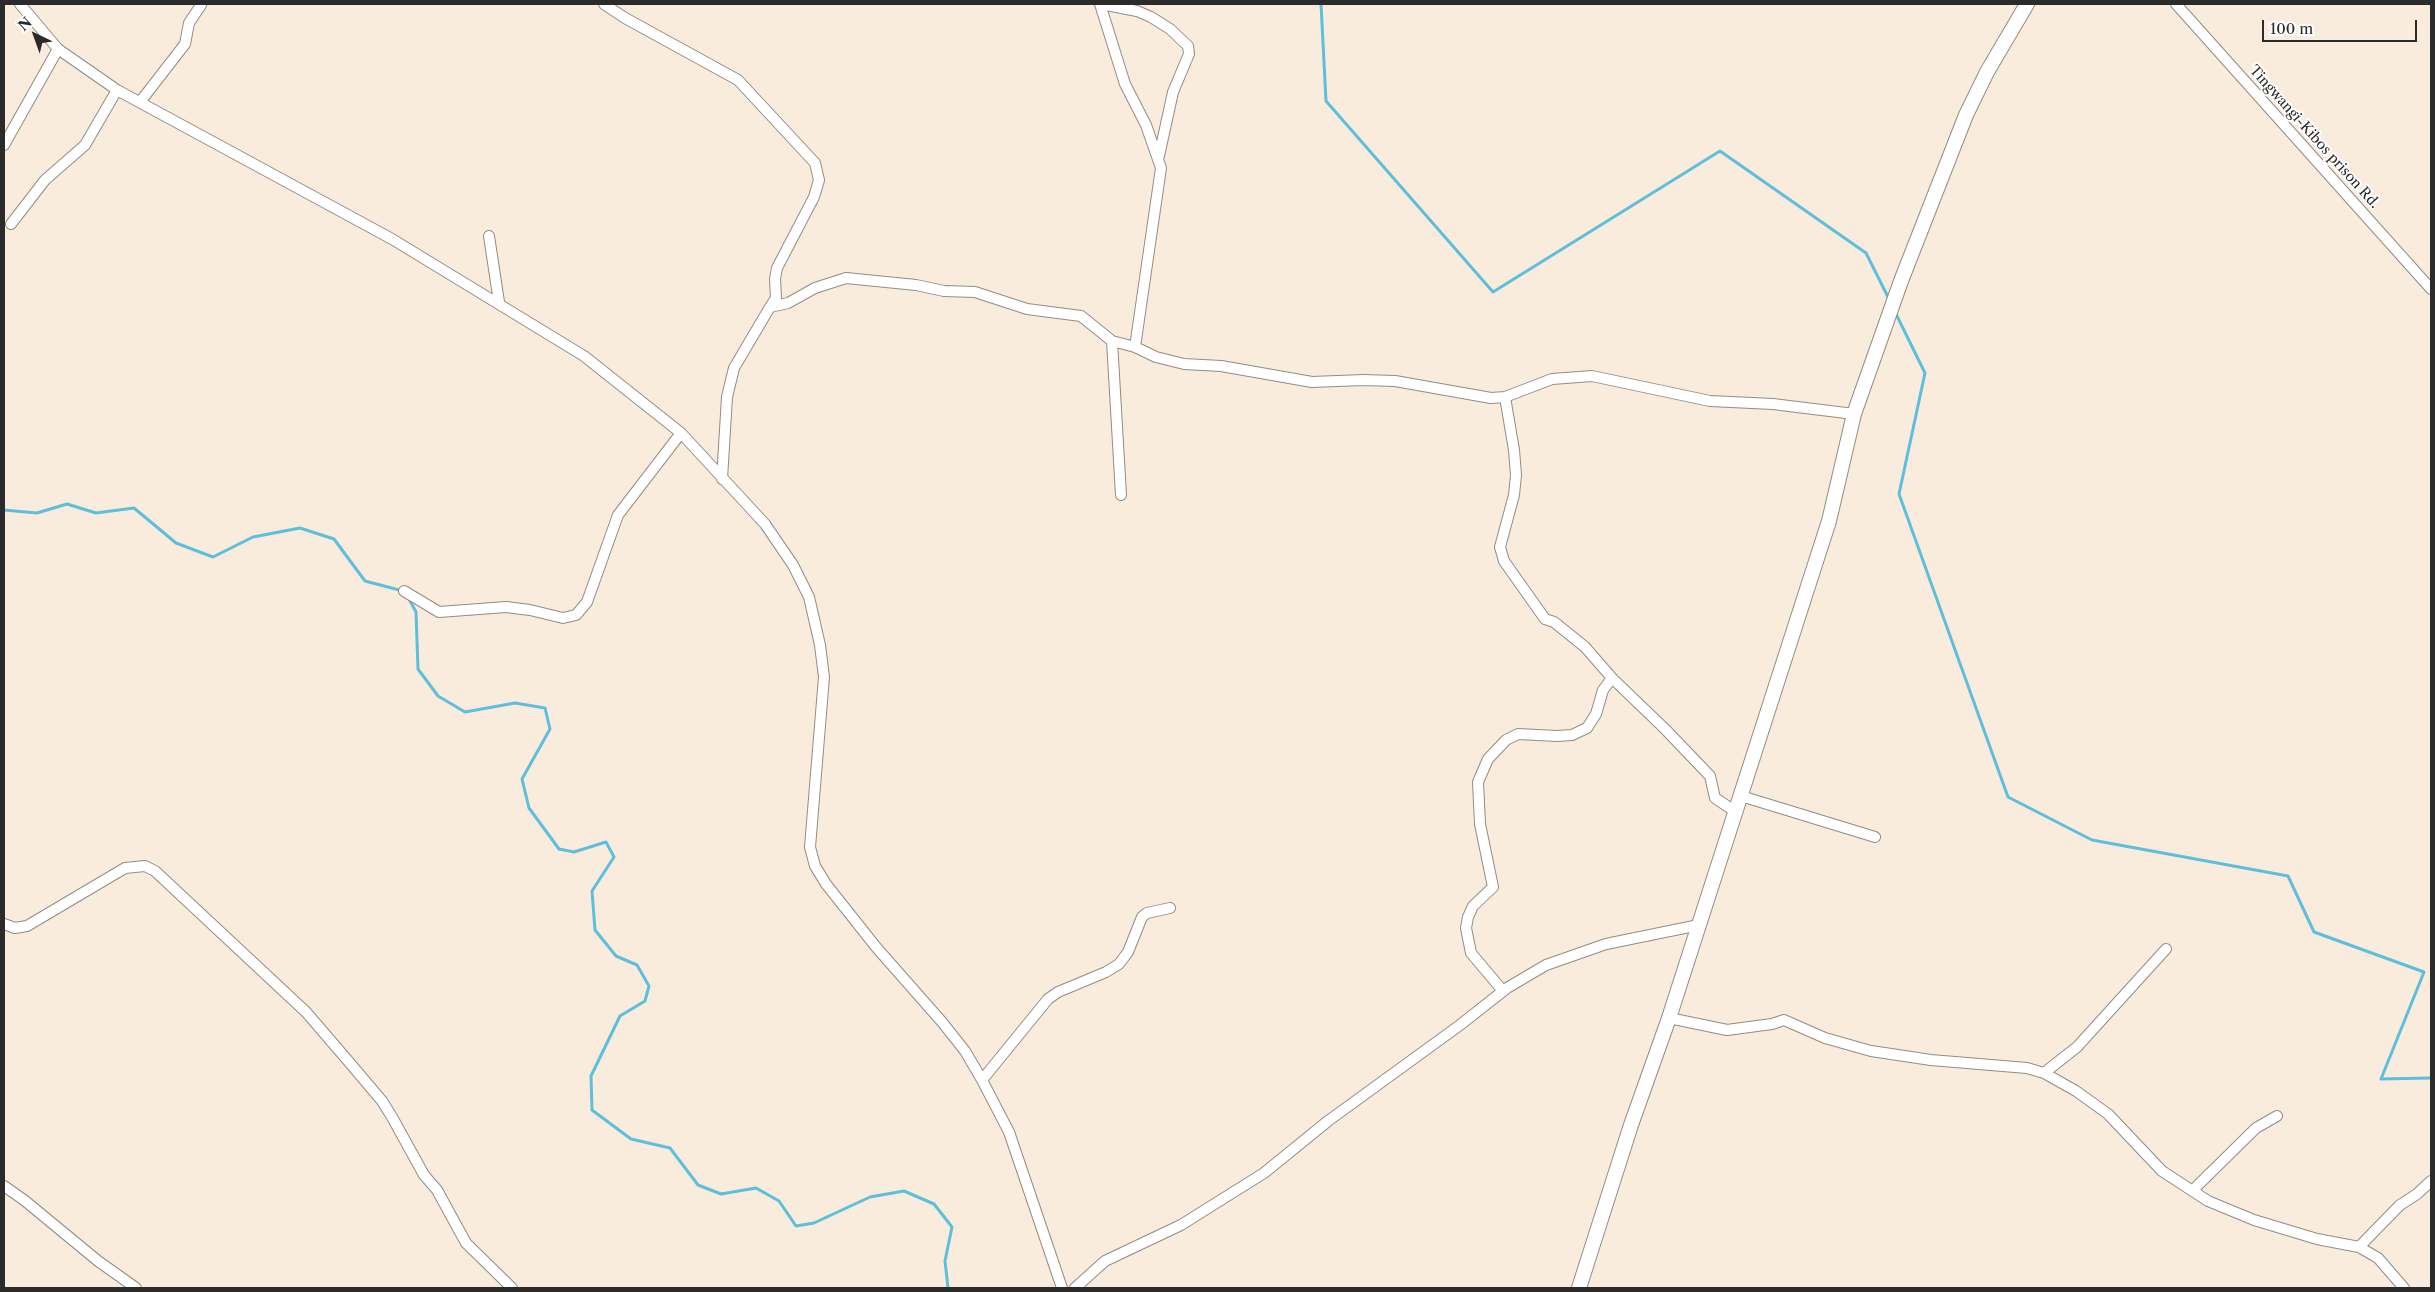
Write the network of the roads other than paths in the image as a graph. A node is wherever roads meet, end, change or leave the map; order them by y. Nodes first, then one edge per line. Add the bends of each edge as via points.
1 (20, 4) edge
2 (604, 4) edge
3 (1100, 4) edge
4 (2027, 4) edge
5 (2176, 4) edge
6 (201, 5) edge
7 (58, 49) junction
8 (117, 90) junction
9 (140, 102) junction
10 (4, 145) edge
11 (1159, 158) junction
12 (11, 224) dead end
13 (489, 236) dead end
14 (2431, 289) edge
15 (499, 302) junction
16 (770, 307) junction
17 (1112, 341) junction
18 (1135, 347) junction
19 (1505, 397) junction
20 (1854, 414) junction
21 (681, 433) junction
22 (722, 479) junction
23 (1121, 494) dead end
24 (404, 591) dead end
25 (1612, 678) junction
26 (1741, 796) junction
27 (1736, 812) junction
28 (1875, 837) dead end
29 (1170, 908) dead end
30 (4, 924) edge
31 (1699, 925) junction
32 (2166, 949) dead end
33 (1503, 991) junction
34 (1669, 1018) junction
35 (2044, 1073) junction
36 (982, 1080) junction
37 (2276, 1116) dead end
38 (2431, 1181) edge
39 (4, 1186) edge
40 (2193, 1190) junction
41 (2359, 1247) junction
42 (136, 1288) edge
43 (512, 1288) edge
44 (1062, 1288) edge
45 (1075, 1288) edge
46 (1579, 1288) edge
47 (2404, 1288) edge

1 - 7 street
2 - 16 street via 738,80 815,163 819,180 817,188 780,260 775,279 776,298
3 - 11 street via 1125,84
3 - 11 street via 1151,17 1170,28 1188,46 1189,54 1173,92
4 - 20 main road via 1966,115
5 - 14 street, Tingwangi-Kibos prison Rd.
6 - 9 street via 189,23 185,44
7 - 8 street
7 - 10 street
8 - 9 street
8 - 12 street via 85,145 45,180
9 - 15 street via 392,238
11 - 18 street via 1160,183
13 - 15 street
15 - 21 street via 584,356
16 - 17 street via 788,303 815,288 846,278 975,292 1027,309 1081,316
16 - 22 street via 734,368 727,397
17 - 18 street
17 - 23 street
18 - 19 street via 1156,357 1184,364 1220,366 1312,382 1396,381 1491,398
19 - 20 street via 1552,379 1592,376 1710,401 1773,404
19 - 25 street via 1516,475 1501,553 1545,618 1585,647
20 - 26 main road via 1829,521
21 - 22 street
21 - 24 street via 618,515 588,602 576,615 563,618 506,607 439,612
22 - 36 street via 765,524 788,558 809,597 816,619 824,677 810,847 815,866 876,947 942,1022
25 - 27 street via 1710,776 1715,798
25 - 33 street via 1603,690 1596,714 1587,728 1572,735 1518,734 1506,740 1488,759 1478,782 1480,824 1493,887 1473,906 1466,928 1471,953
26 - 27 main road
26 - 28 street
27 - 31 main road
29 - 36 street via 1147,913 1142,918 1128,952 1119,964 1048,999
30 - 43 street via 15,928 27,926 125,868 145,866 155,870 306,1012 382,1100 466,1243
31 - 33 street via 1606,944 1562,958
31 - 34 main road
32 - 35 street via 2078,1046
33 - 45 street via 1264,1172 1181,1225 1105,1261
34 - 35 street via 1727,1030 1784,1020 1825,1038 1871,1051 2027,1068
34 - 46 main road
35 - 40 street via 2108,1114 2162,1171
36 - 44 street via 1009,1132
37 - 40 street via 2256,1128
38 - 41 street via 2400,1205
39 - 42 street
40 - 41 street via 2227,1210 2254,1220 2317,1239
41 - 47 street via 2378,1258

